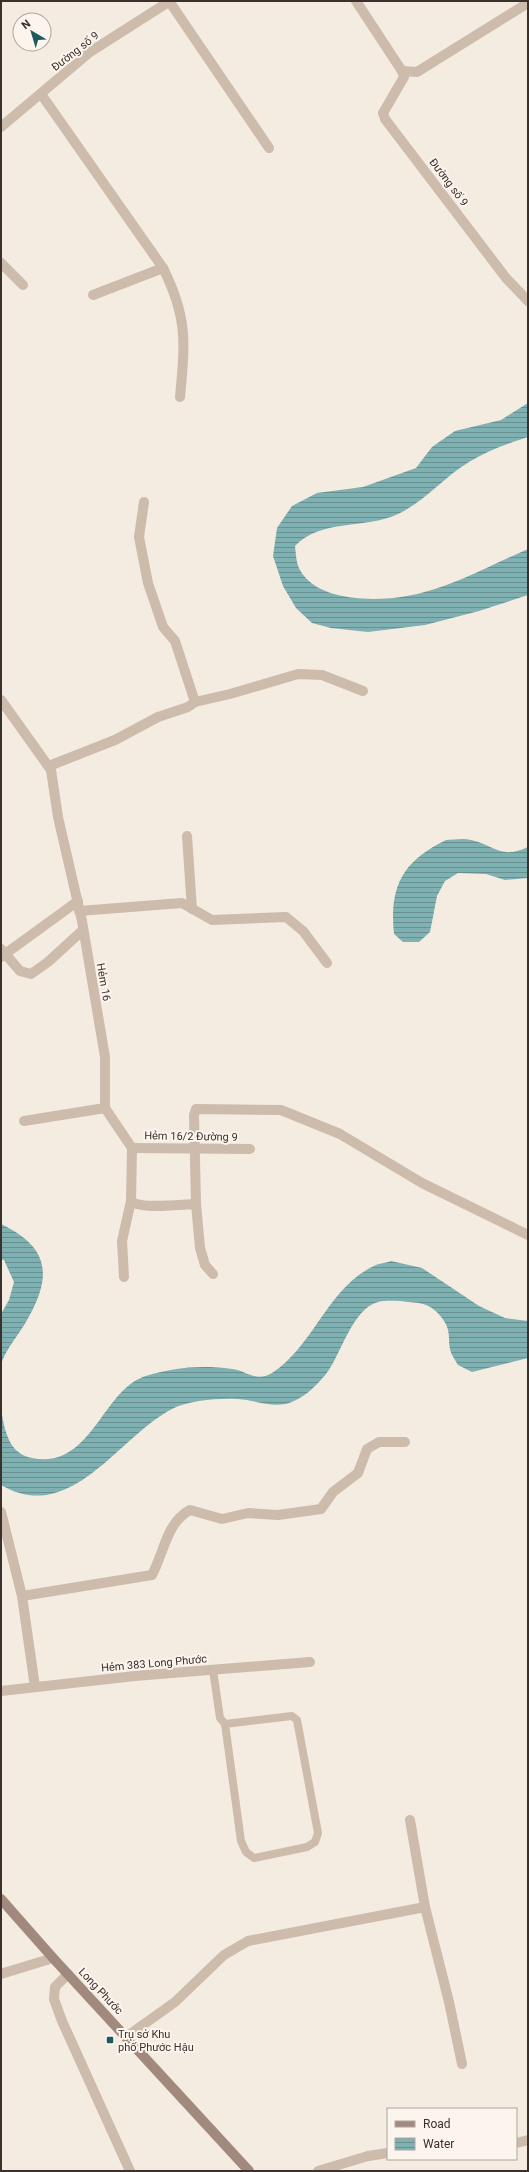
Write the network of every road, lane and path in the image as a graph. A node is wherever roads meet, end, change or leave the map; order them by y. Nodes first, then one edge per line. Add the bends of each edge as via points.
1 (170, 1) edge
2 (356, 1) edge
3 (528, 3) edge
4 (402, 71) junction
5 (41, 94) junction
6 (1, 127) edge
7 (269, 148) dead end
8 (1, 263) edge
9 (163, 268) junction
10 (23, 285) dead end
11 (93, 295) dead end
12 (528, 301) edge
13 (180, 398) dead end
14 (144, 502) dead end
15 (363, 691) dead end
16 (1, 700) edge
17 (195, 702) junction
18 (49, 766) junction
19 (187, 836) dead end
20 (78, 906) junction
21 (192, 909) junction
22 (84, 930) junction
23 (2, 953) edge
24 (327, 963) dead end
25 (105, 1108) junction
26 (24, 1121) dead end
27 (132, 1148) junction
28 (195, 1148) junction
29 (250, 1149) dead end
30 (132, 1201) junction
31 (196, 1204) junction
32 (528, 1235) edge
33 (213, 1274) dead end
34 (124, 1277) dead end
35 (405, 1442) dead end
36 (1, 1512) edge
37 (22, 1596) junction
38 (310, 1662) dead end
39 (213, 1670) junction
40 (35, 1687) junction
41 (1, 1691) edge
42 (225, 1724) junction
43 (410, 1820) dead end
44 (1, 1899) edge
45 (425, 1907) junction
46 (53, 1958) junction
47 (1, 1974) edge
48 (68, 1974) junction
49 (126, 2037) junction
50 (462, 2064) dead end
51 (528, 2140) edge
52 (517, 2143) edge
53 (387, 2153) edge
54 (130, 2171) edge
55 (249, 2171) edge
56 (318, 2171) edge

1 - 5 street, Đường số 9 via 90,52
1 - 7 street
2 - 4 street
3 - 4 street via 417,72
4 - 12 street, Đường số 9 via 404,77 383,113 385,119 506,278
5 - 6 street, Đường số 9
5 - 9 street
8 - 10 street
9 - 11 street
9 - 13 street via 175,291 184,324 185,348
14 - 17 street via 139,537 148,583 162,627 176,641
15 - 17 street via 322,675 298,674
16 - 18 street, Hẻm 16
17 - 18 street via 188,707 158,717 115,740
18 - 20 street, Hẻm 16
19 - 21 street
20 - 21 street via 182,903
20 - 22 street, Hẻm 16
20 - 23 street
21 - 24 street via 212,920 286,917 303,931
22 - 23 street via 31,974 20,971
22 - 25 street, Hẻm 16 via 105,1057
25 - 26 street
25 - 27 street
27 - 28 street, Hẻm 16/2 Đường 9
27 - 30 street
28 - 29 street, Hẻm 16/2 Đường 9
28 - 31 street
28 - 32 street via 196,1109 281,1110 340,1134 422,1183
30 - 31 street via 146,1205
30 - 34 street via 122,1241
31 - 33 street via 200,1248 205,1265
35 - 37 street via 379,1442 367,1449 358,1473 333,1492 321,1509 278,1515 248,1513 222,1519 190,1510 180,1516 169,1533 160,1562 152,1575
36 - 37 street
37 - 40 street
38 - 39 street, Hẻm 383 Long Phước
39 - 40 street, Hẻm 383 Long Phước
39 - 42 lane via 220,1718
40 - 41 street, Hẻm 383 Long Phước
42 - 42 lane via 292,1716 297,1720 300,1725 318,1833 315,1842 307,1847 254,1858 246,1852 241,1841
43 - 45 street
44 - 46 street, Long Phước
45 - 49 street via 248,1941 224,1955 175,2002
45 - 50 street
46 - 47 street
46 - 48 street, Long Phước
48 - 49 street, Long Phước
48 - 54 street via 55,1987 54,1999
49 - 55 street, Long Phước
51 - 52 street
53 - 56 street

